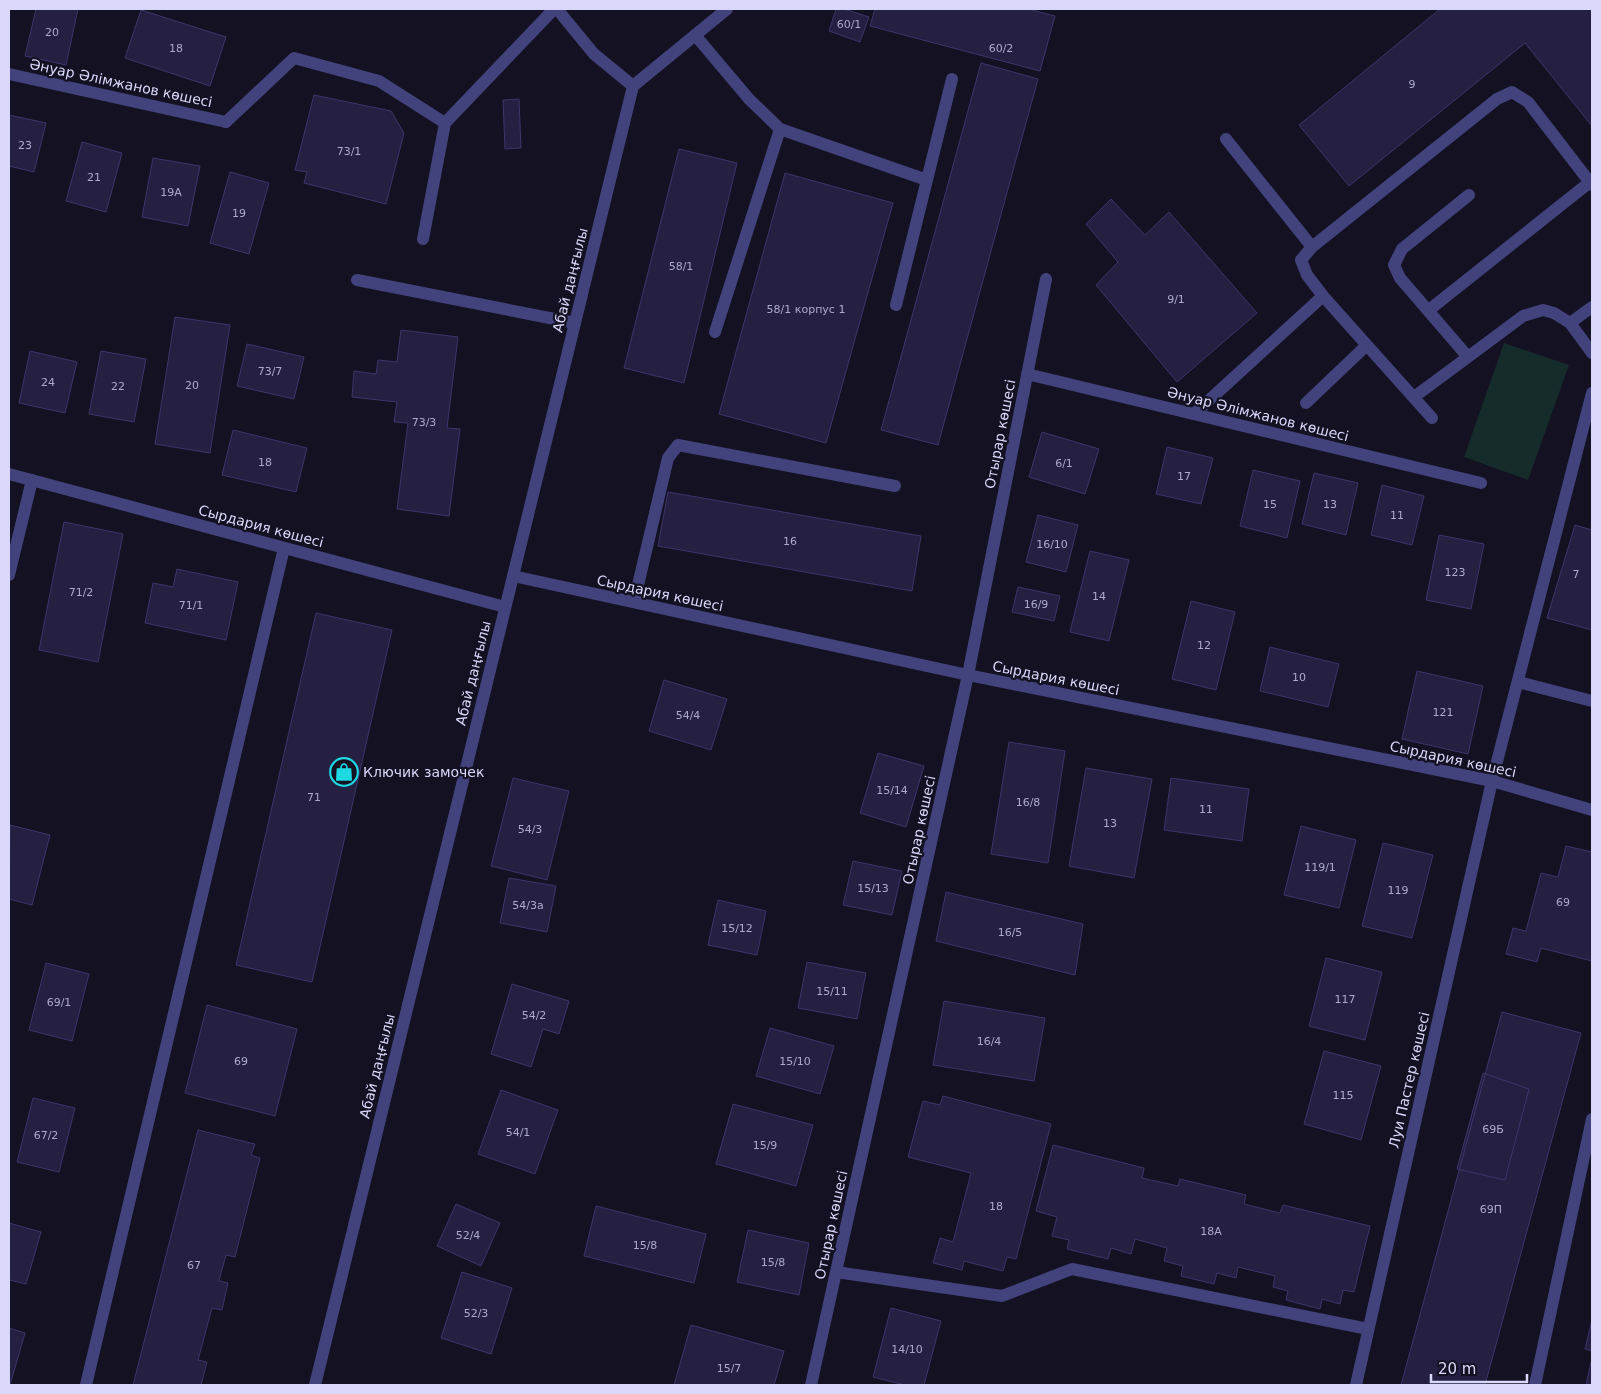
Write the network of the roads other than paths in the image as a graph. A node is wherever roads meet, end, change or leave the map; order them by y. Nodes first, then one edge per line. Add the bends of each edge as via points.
1 (556, 9) edge
2 (726, 9) edge
3 (695, 35) junction
4 (9, 74) edge
5 (952, 79) dead end
6 (633, 86) junction
7 (445, 124) junction
8 (780, 129) junction
9 (1226, 139) dead end
10 (927, 180) junction
11 (1591, 184) edge
12 (1469, 195) dead end
13 (423, 239) dead end
14 (1312, 247) junction
15 (1046, 279) dead end
16 (357, 280) dead end
17 (1322, 296) junction
18 (896, 304) dead end
19 (1592, 307) edge
20 (1429, 310) junction
21 (575, 323) junction
22 (1570, 323) junction
23 (715, 332) dead end
24 (1367, 345) junction
25 (1592, 353) edge
26 (1468, 357) junction
27 (1027, 374) junction
28 (1592, 393) edge
29 (1414, 397) junction
30 (1306, 402) dead end
31 (1194, 414) junction
32 (1432, 418) dead end
33 (9, 474) edge
34 (32, 480) junction
35 (1481, 483) dead end
36 (895, 486) dead end
37 (284, 548) junction
38 (9, 575) edge
39 (513, 576) junction
40 (634, 602) junction
41 (505, 607) junction
42 (968, 675) junction
43 (1518, 682) junction
44 (1592, 701) edge
45 (1492, 781) junction
46 (1592, 810) edge
47 (1592, 1119) edge
48 (836, 1272) junction
49 (1368, 1329) junction
50 (86, 1385) edge
51 (314, 1385) edge
52 (811, 1385) edge
53 (1356, 1385) edge
54 (1535, 1385) edge

1 - 6 street via 594,54
1 - 7 street
2 - 3 street
3 - 6 street
3 - 8 street via 749,99
4 - 7 street, Әнуар Әлімжанов көшесі via 226,122 294,58 379,81
5 - 10 street
6 - 21 street, Абай даңғылы
7 - 13 street
8 - 10 street
8 - 23 street
9 - 14 street
10 - 18 street
11 - 14 street via 1528,102 1512,92 1497,99
11 - 20 street
12 - 20 street via 1402,250 1394,265 1400,278
14 - 17 street via 1301,260
15 - 27 street, Отырар көшесі
16 - 21 street
17 - 24 street
17 - 31 street
19 - 22 street
20 - 26 street
21 - 39 street, Абай даңғылы
22 - 25 street
22 - 26 street via 1554,312 1543,310 1523,316
24 - 29 street
24 - 30 street
26 - 29 street
27 - 31 street, Әнуар Әлімжанов көшесі
27 - 42 street, Отырар көшесі
28 - 43 street, Луи Пастер көшесі
29 - 32 street
31 - 35 street, Әнуар Әлімжанов көшесі
33 - 34 street, Сырдария көшесі
34 - 37 street, Сырдария көшесі
34 - 38 street
36 - 40 street via 678,446 668,458
37 - 41 street, Сырдария көшесі
37 - 50 street
39 - 40 street, Сырдария көшесі
39 - 41 street, Абай даңғылы
40 - 42 street, Сырдария көшесі
41 - 51 street, Абай даңғылы
42 - 45 street, Сырдария көшесі
42 - 48 street, Отырар көшесі
43 - 44 street
43 - 45 street, Луи Пастер көшесі
45 - 46 street, Сырдария көшесі
45 - 49 street, Луи Пастер көшесі
47 - 54 street
48 - 49 street via 1002,1296 1072,1269
48 - 52 street, Отырар көшесі
49 - 53 street, Луи Пастер көшесі

